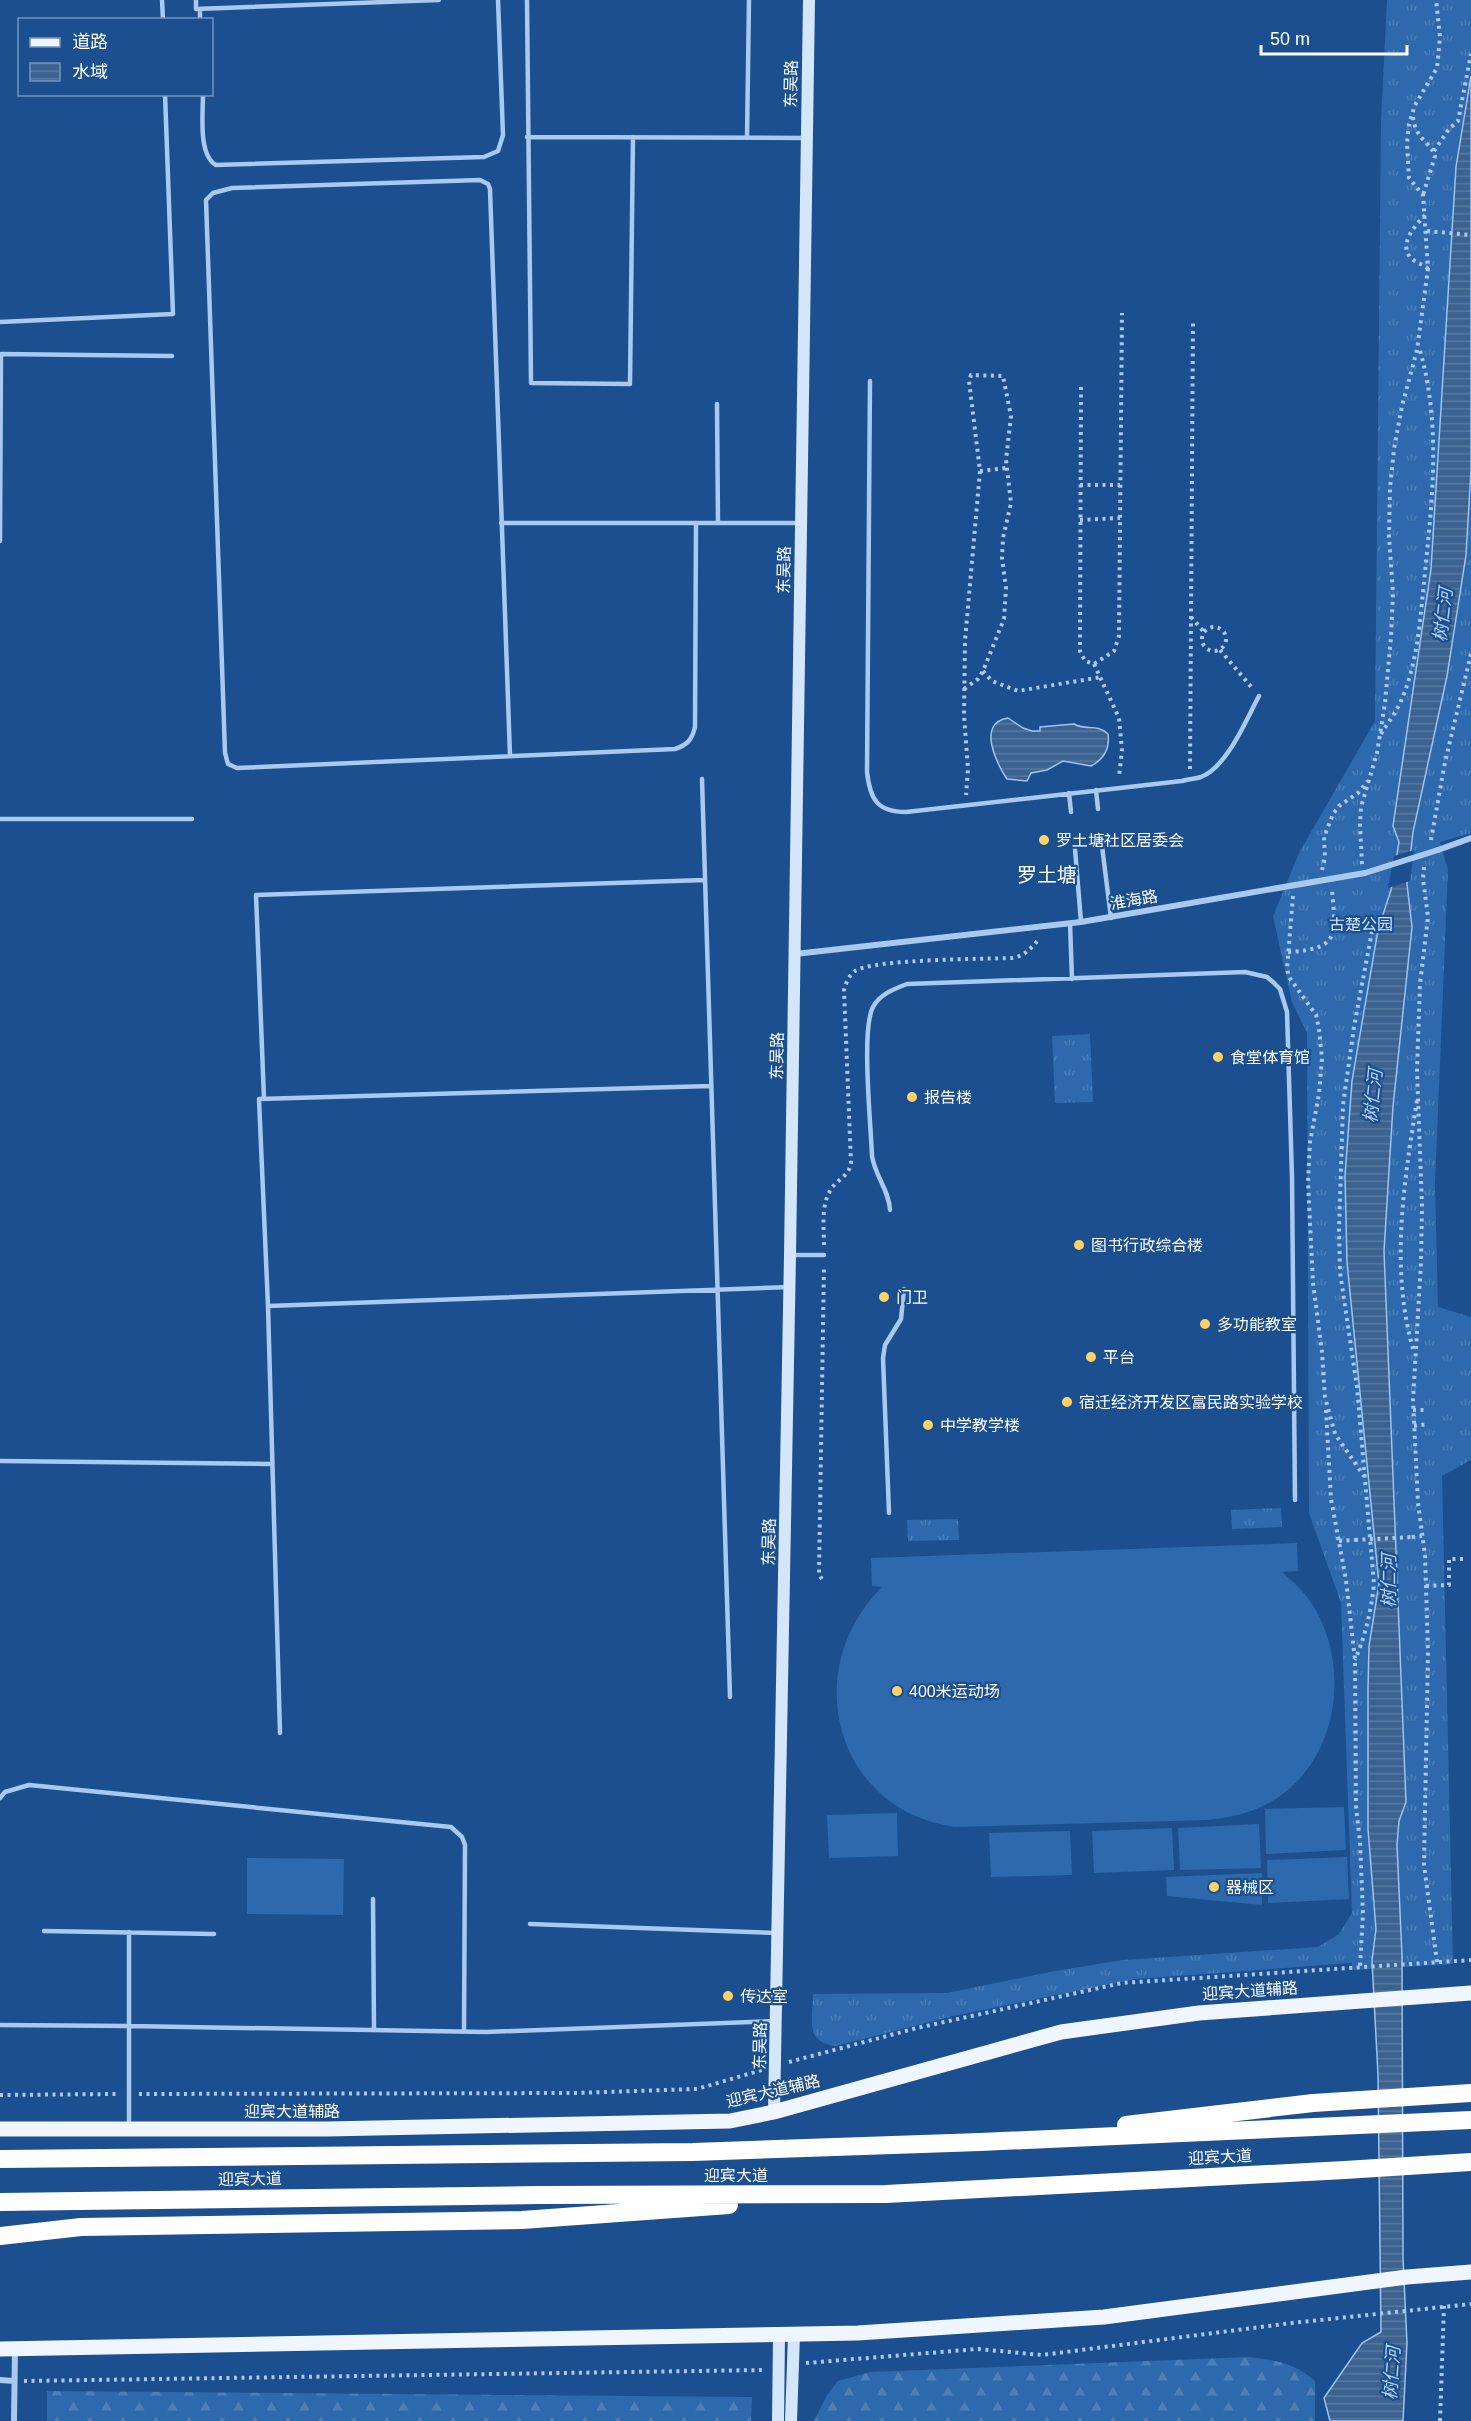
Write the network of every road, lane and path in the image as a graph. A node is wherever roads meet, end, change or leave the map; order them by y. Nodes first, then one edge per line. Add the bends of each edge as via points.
1 (162, 0) edge
2 (195, 0) edge
3 (439, 0) edge
4 (498, 0) edge
5 (528, 0) edge
6 (749, 0) edge
7 (809, 0) edge
8 (1436, 0) edge
9 (380, 1) edge
10 (413, 1) edge
11 (200, 9) junction
12 (163, 18) edge
13 (200, 18) edge
14 (1471, 54) edge
15 (165, 96) edge
16 (202, 96) edge
17 (1412, 114) junction
18 (528, 137) junction
19 (633, 137) junction
20 (747, 138) junction
21 (807, 138) junction
22 (1434, 151) junction
23 (1424, 195) junction
24 (1425, 214) junction
25 (1427, 231) junction
26 (1471, 235) edge
27 (1428, 269) junction
28 (1122, 313) dead end
29 (1193, 319) dead end
30 (0, 322) edge
31 (1418, 343) junction
32 (1, 354) edge
33 (172, 356) dead end
34 (870, 381) dead end
35 (1081, 387) dead end
36 (717, 404) dead end
37 (1006, 468) junction
38 (980, 471) junction
39 (1080, 485) junction
40 (1120, 485) junction
41 (1120, 518) junction
42 (1080, 519) junction
43 (718, 522) junction
44 (501, 523) junction
45 (696, 523) junction
46 (801, 523) junction
47 (0, 540) edge
48 (1191, 616) junction
49 (1204, 632) junction
50 (1220, 651) junction
51 (1471, 654) edge
52 (1094, 664) junction
53 (983, 671) junction
54 (1101, 677) junction
55 (964, 689) junction
56 (1259, 696) joint
57 (1379, 736) junction
58 (510, 756) junction
59 (1370, 778) junction
60 (702, 779) dead end
61 (1190, 779) junction
62 (1117, 788) junction
63 (1096, 790) junction
64 (1069, 794) junction
65 (965, 805) junction
66 (1098, 809) dead end
67 (1071, 812) dead end
68 (0, 819) edge
69 (192, 819) dead end
70 (1471, 838) edge
71 (1102, 846) dead end
72 (1427, 847) dead end
73 (1074, 849) dead end
74 (1424, 858) dead end
75 (1364, 873) junction
76 (705, 880) junction
77 (1331, 880) junction
78 (1323, 882) junction
79 (1293, 886) junction
80 (1111, 918) junction
81 (1334, 918) junction
82 (1081, 922) junction
83 (1070, 923) junction
84 (1049, 926) junction
85 (1288, 952) junction
86 (795, 954) junction
87 (1072, 978) junction
88 (711, 1086) junction
89 (1418, 1091) junction
90 (264, 1099) junction
91 (890, 1210) dead end
92 (790, 1255) junction
93 (824, 1255) junction
94 (789, 1287) junction
95 (904, 1289) dead end
96 (717, 1290) junction
97 (268, 1306) junction
98 (1414, 1354) junction
99 (1325, 1397) junction
100 (1413, 1410) junction
101 (1428, 1410) dead end
102 (1428, 1424) dead end
103 (1414, 1426) junction
104 (0, 1461) edge
105 (272, 1464) junction
106 (1365, 1477) junction
107 (1294, 1500) dead end
108 (890, 1513) dead end
109 (1422, 1536) junction
110 (1339, 1541) junction
111 (1465, 1559) dead end
112 (822, 1579) dead end
113 (1426, 1586) junction
114 (1355, 1660) junction
115 (730, 1697) dead end
116 (280, 1733) dead end
117 (0, 1798) edge
118 (373, 1899) dead end
119 (530, 1924) dead end
120 (44, 1931) dead end
121 (129, 1932) junction
122 (778, 1933) junction
123 (214, 1934) dead end
124 (1471, 1960) edge
125 (1437, 1962) junction
126 (1360, 1967) junction
127 (1471, 1993) edge
128 (777, 2021) junction
129 (0, 2025) edge
130 (129, 2026) junction
131 (374, 2030) junction
132 (464, 2031) junction
133 (776, 2066) junction
134 (1471, 2093) edge
135 (0, 2094) edge
136 (129, 2094) junction
137 (774, 2112) junction
138 (1471, 2120) edge
139 (0, 2129) edge
140 (129, 2129) junction
141 (980, 2142) junction
142 (0, 2159) edge
143 (1471, 2162) edge
144 (1345, 2170) junction
145 (1471, 2175) edge
146 (886, 2194) junction
147 (0, 2202) edge
148 (0, 2236) edge
149 (1471, 2272) edge
150 (1471, 2304) edge
151 (1444, 2306) junction
152 (787, 2335) junction
153 (8, 2349) edge
154 (793, 2364) junction
155 (779, 2369) junction
156 (0, 2380) edge
157 (14, 2381) junction
158 (14, 2421) edge
159 (778, 2421) edge
160 (791, 2421) edge
161 (1440, 2421) edge

1 - 12 lane
2 - 11 lane via 196,9
3 - 10 lane
4 - 16 lane via 503,135 498,151 492,155 216,165 210,162 204,147
5 - 18 lane
6 - 20 lane
7 - 21 street, 东吴路
8 - 17 path via 1440,37 1437,68
9 - 10 lane
9 - 11 lane
11 - 13 lane
14 - 22 path via 1458,121
15 - 30 lane via 173,314
17 - 22 path via 1417,135
17 - 23 path via 1408,134 1409,178
18 - 19 lane
18 - 19 lane via 531,383 630,384
19 - 20 lane
20 - 21 lane
21 - 46 street, 东吴路
22 - 23 path
23 - 24 path
24 - 25 path
24 - 27 path via 1413,228 1406,249 1409,256
25 - 26 path
25 - 27 path
27 - 31 path
28 - 40 path
29 - 48 path
31 - 57 path via 1402,406 1390,488 1393,593
31 - 57 path via 1433,421 1431,512 1418,638 1401,702
32 - 33 lane
32 - 47 lane
34 - 65 lane via 869,789 877,803 889,812
35 - 39 path
36 - 43 lane
37 - 38 path
37 - 38 path via 1011,416 1003,376 971,375
37 - 53 path via 1011,503 1003,538 1005,619
38 - 55 path
39 - 40 path
39 - 42 path
40 - 41 path
41 - 42 path
41 - 52 path via 1119,636 1114,651
42 - 52 path via 1080,651 1085,661
43 - 45 lane
43 - 46 lane
44 - 45 lane
44 - 58 lane
44 - 58 lane via 488,184 480,180 223,189 213,193 206,200 205,210 228,764 237,768
45 - 58 lane via 692,738 675,749
46 - 86 street, 东吴路
48 - 49 path
48 - 61 path
49 - 50 path via 1204,647
49 - 50 path via 1211,627 1222,630 1226,641
50 - 56 path
51 - 72 path via 1445,762 1433,836
52 - 54 path
53 - 54 path via 993,681 1018,691
53 - 55 path
54 - 62 path via 1119,718 1122,750
55 - 65 path via 968,769
56 - 61 lane via 1216,767 1202,777
57 - 59 path
59 - 75 path via 1361,807
59 - 78 path via 1358,793 1339,806 1327,827
60 - 76 lane
61 - 62 lane
62 - 63 lane
63 - 64 lane
63 - 66 lane
64 - 65 lane
64 - 67 lane
68 - 69 lane
70 - 75 street, 淮海路, bridge
71 - 80 lane
73 - 82 lane
74 - 89 path via 1428,917 1420,984
75 - 77 street, 淮海路
76 - 88 lane
76 - 90 lane via 256,895
77 - 78 street, 淮海路
77 - 81 path
78 - 79 street, 淮海路
79 - 80 street, 淮海路
79 - 85 path
80 - 82 street, 淮海路
81 - 85 path via 1331,937 1321,948
81 - 106 path via 1373,926 1352,1038 1340,1162 1340,1272
82 - 83 street, 淮海路
83 - 84 street, 淮海路
83 - 87 lane
84 - 86 street, 淮海路
84 - 93 path via 1030,951 1013,958 873,965 852,973 844,990 851,1163 850,1170 831,1188 825,1201
85 - 99 path via 1289,977 1316,1015 1322,1059 1308,1182
86 - 92 street, 东吴路
87 - 91 lane via 907,984 876,1001 867,1026 872,1156 873,1166 887,1191
87 - 107 lane via 1256,974 1274,983 1285,1001 1292,1178
88 - 90 lane
88 - 96 lane
89 - 98 path via 1421,1262
89 - 98 path via 1405,1175 1402,1226 1403,1292
90 - 97 lane via 259,1099
92 - 93 lane
92 - 94 street, 东吴路
93 - 112 path via 819,1575
94 - 96 lane
94 - 122 street, 东吴路
95 - 108 lane via 901,1319 885,1345 883,1358
96 - 97 lane
96 - 115 lane
97 - 105 lane
98 - 100 path
99 - 106 path via 1335,1434
99 - 110 path via 1330,1499
100 - 101 path
100 - 103 path
102 - 103 path
103 - 109 path
104 - 105 lane
105 - 116 lane
106 - 114 path via 1374,1584 1366,1634
109 - 110 path, bridge
109 - 113 path
110 - 114 path
111 - 113 path via 1449,1559 1449,1585
113 - 125 path via 1424,1865
114 - 126 path via 1356,1807 1363,1914
117 - 132 lane via 5,1792 28,1785 451,1827 462,1837 466,1855
118 - 131 lane
119 - 122 lane
120 - 121 lane
121 - 123 lane
121 - 130 lane
122 - 128 street, 东吴路
124 - 125 path
125 - 126 path
126 - 133 path via 1122,1983 917,2028
127 - 137 main road, 迎宾大道辅路 via 1199,2013 1061,2032
128 - 132 lane
128 - 133 street, 东吴路
129 - 130 lane
130 - 131 lane
130 - 136 lane
131 - 132 lane
133 - 136 path via 697,2089
133 - 137 street, 东吴路
134 - 141 highway via 1313,2103
135 - 136 path
136 - 140 lane
137 - 140 main road, 迎宾大道辅路 via 730,2121
138 - 141 highway, 迎宾大道
139 - 140 main road, 迎宾大道辅路
141 - 142 highway, 迎宾大道 via 693,2152
143 - 144 highway, 迎宾大道
144 - 145 highway
144 - 146 highway, 迎宾大道
146 - 147 highway, 迎宾大道
146 - 148 highway via 522,2220 81,2227
149 - 152 main road via 1104,2318
150 - 151 path
151 - 154 path via 1042,2355 969,2349
151 - 161 path
152 - 153 main road
152 - 154 street
152 - 155 street
153 - 157 street
154 - 160 street
155 - 157 path
155 - 159 street
156 - 157 street
157 - 158 street

